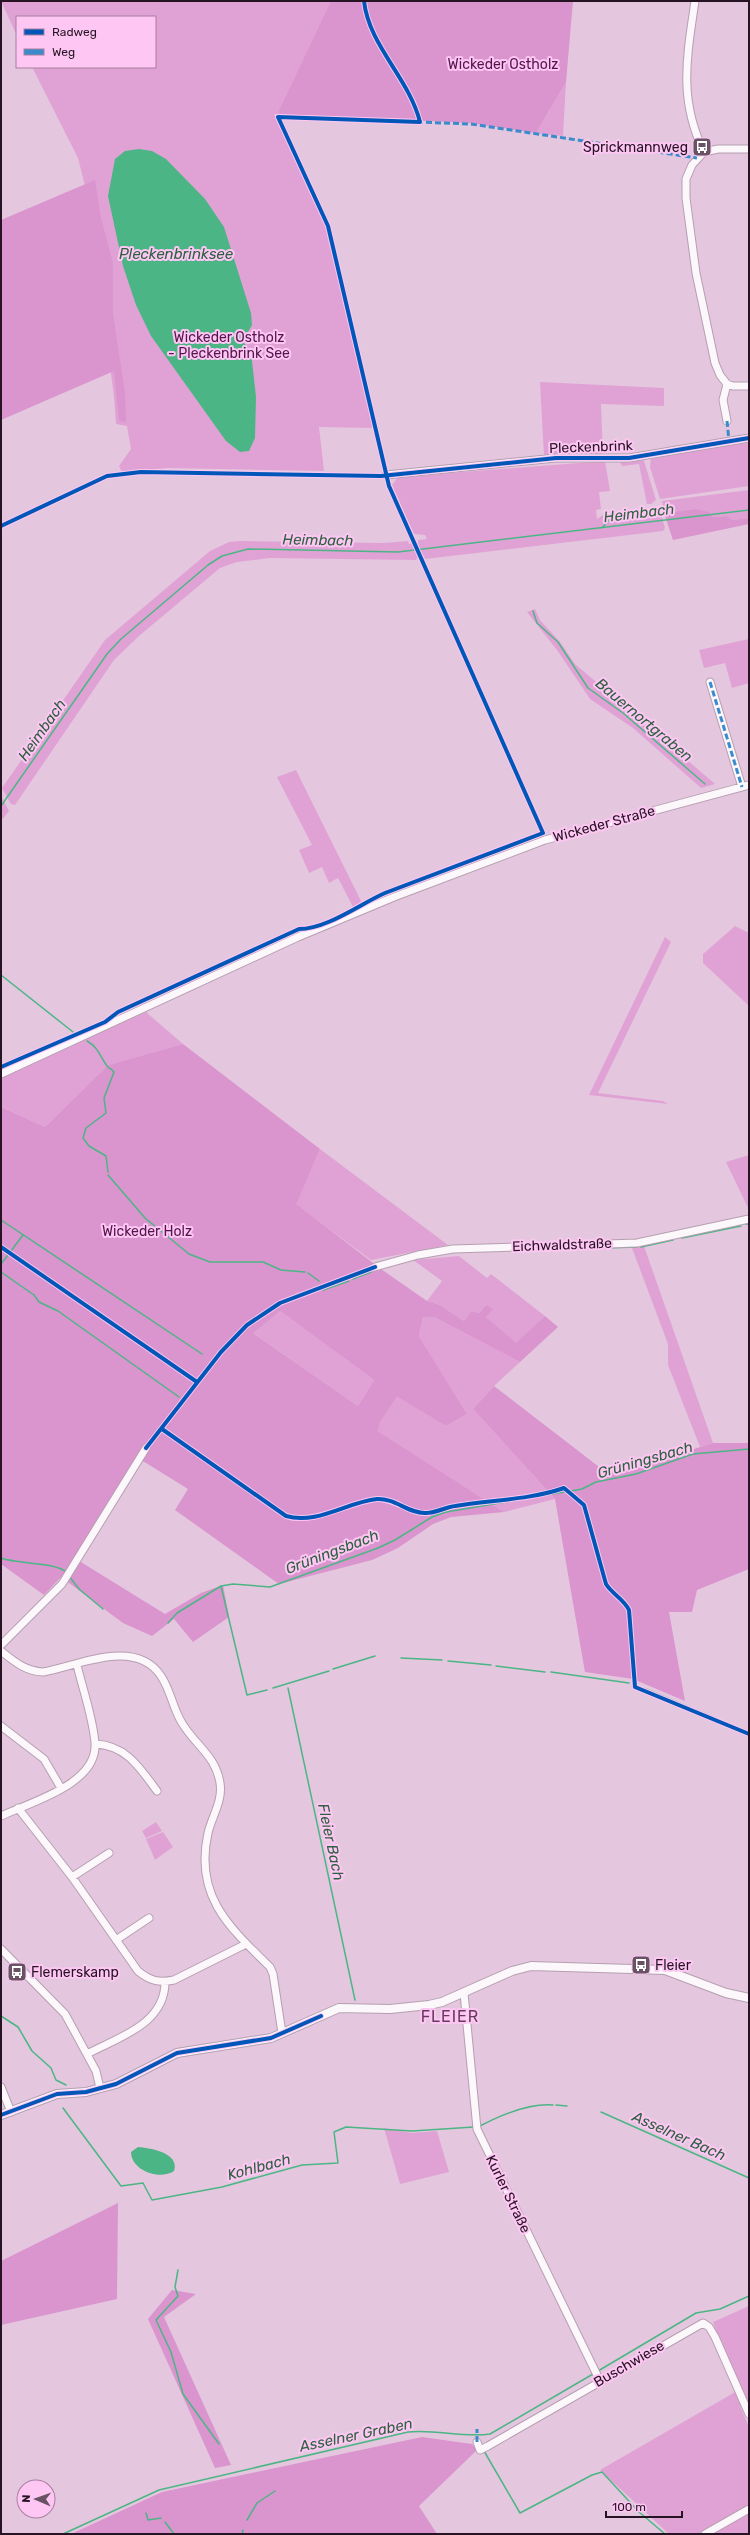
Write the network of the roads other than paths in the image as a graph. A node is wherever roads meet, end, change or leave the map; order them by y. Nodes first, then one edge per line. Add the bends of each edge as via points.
1 (695, 1) edge
2 (749, 149) edge
3 (704, 152) junction
4 (727, 384) junction
5 (749, 386) edge
6 (728, 421) dead end
7 (749, 438) edge
8 (386, 475) dead end
9 (710, 682) dead end
10 (746, 786) edge
11 (1, 1074) edge
12 (749, 1220) edge
13 (375, 1267) dead end
14 (146, 1448) dead end
15 (1, 1645) edge
16 (1, 1651) edge
17 (77, 1665) junction
18 (1, 1726) edge
19 (95, 1744) junction
20 (61, 1788) junction
21 (157, 1790) dead end
22 (18, 1808) junction
23 (1, 1816) edge
24 (109, 1853) dead end
25 (72, 1877) junction
26 (149, 1918) dead end
27 (116, 1940) junction
28 (246, 1944) junction
29 (1, 1949) edge
30 (165, 1982) junction
31 (464, 1993) junction
32 (749, 1998) edge
33 (279, 2034) junction
34 (87, 2054) junction
35 (1, 2087) edge
36 (96, 2089) junction
37 (12, 2112) junction
38 (1, 2115) edge
39 (599, 2380) junction
40 (747, 2407) edge
41 (749, 2414) edge
42 (477, 2442) dead end
43 (749, 2509) edge
44 (705, 2534) edge

1 - 3 street via 685,79 690,110
2 - 3 street via 718,149
3 - 4 street via 688,172 686,198 696,273 715,363
4 - 5 street
4 - 6 street via 723,400
7 - 8 street, Pleckenbrink via 629,458 556,458
9 - 10 street
10 - 11 street, Wickeder Straße via 545,840 401,895 298,937
12 - 13 street, Eichwaldstraße via 637,1243 576,1243 453,1250 418,1255
14 - 15 street via 66,1578
16 - 17 street via 24,1668 33,1671 43,1672
17 - 19 street
17 - 28 street via 108,1657 128,1656 152,1666 166,1685 182,1723 212,1759 221,1784 208,1832 207,1878 221,1915
18 - 20 street via 44,1759
19 - 20 street via 87,1770 76,1781
19 - 21 street via 121,1750 131,1757
20 - 22 street
22 - 23 street
22 - 25 street
24 - 25 street
25 - 27 street
26 - 27 street
27 - 30 street via 138,1971 154,1981
28 - 30 street via 206,1965
28 - 33 street via 273,1974
29 - 34 street via 65,2014
30 - 34 street via 161,2005 152,2018
31 - 32 main road via 512,1971 531,1966 665,1970 726,1993
31 - 33 main road via 442,2002 410,2008 339,2008
31 - 39 street, Kurler Straße via 477,2129
33 - 36 main road via 177,2053 122,2082
34 - 36 street via 96,2072
35 - 37 street
36 - 37 main road via 48,2096
37 - 38 main road
39 - 40 street, Buschwiese via 703,2323 715,2337
39 - 42 street, Buschwiese via 488,2446 480,2450
40 - 41 street, Buschwiese
43 - 44 street

